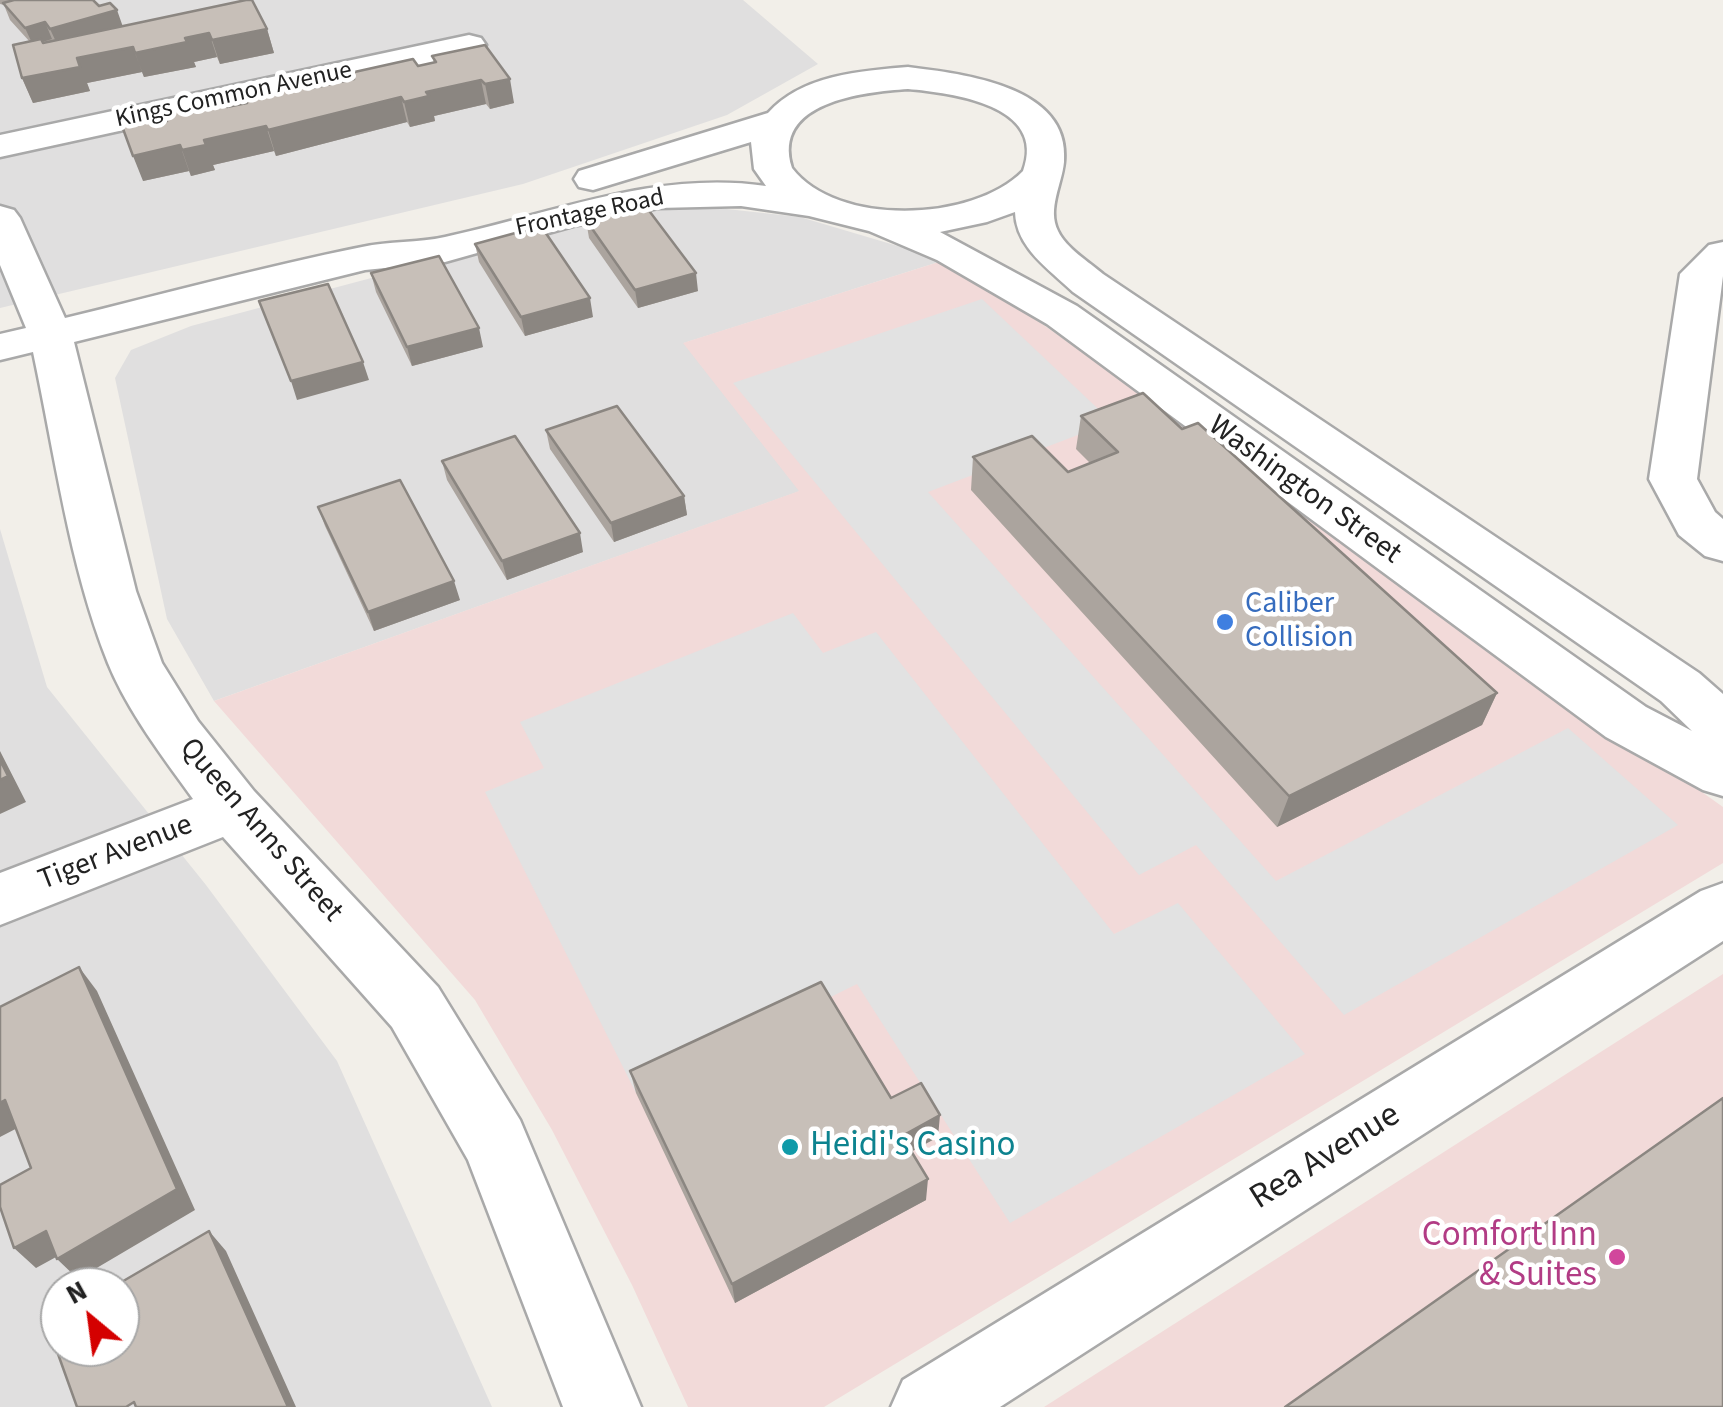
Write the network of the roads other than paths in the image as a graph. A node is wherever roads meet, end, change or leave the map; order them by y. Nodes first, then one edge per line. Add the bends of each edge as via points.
1 (468, 46) edge
2 (776, 122) junction
3 (0, 146) edge
4 (1044, 168) junction
5 (816, 205) junction
6 (0, 218) edge
7 (878, 220) junction
8 (1723, 254) edge
9 (364, 258) junction
10 (25, 341) edge
11 (1723, 544) edge
12 (1723, 727) edge
13 (1723, 774) edge
14 (233, 808) junction
15 (0, 899) edge
16 (1723, 910) edge
17 (602, 1407) edge
18 (930, 1407) edge

1 - 3 street, Kings Common Avenue
2 - 4 street, Frontage Road via 829,90 880,80 948,82 1017,106 1048,146
2 - 5 street via 766,143 770,166
2 - 9 street, Frontage Road via 429,228
4 - 7 street via 1022,193 984,212 933,221
4 - 12 street, Washington Street via 1032,212 1036,236 1088,282 1680,687
5 - 7 street, Frontage Road
5 - 9 street, Frontage Road via 741,194 658,196 445,250
6 - 10 street, Queen Anns Street
7 - 13 street, Washington Street via 951,251 1062,315 1626,722
8 - 11 street via 1702,274 1673,479 1696,524
9 - 10 street, Frontage Road
10 - 14 street, Queen Anns Street via 136,666
14 - 15 street, Tiger Avenue
14 - 17 street, Queen Anns Street via 414,1007 496,1144
16 - 18 street, Rea Avenue

